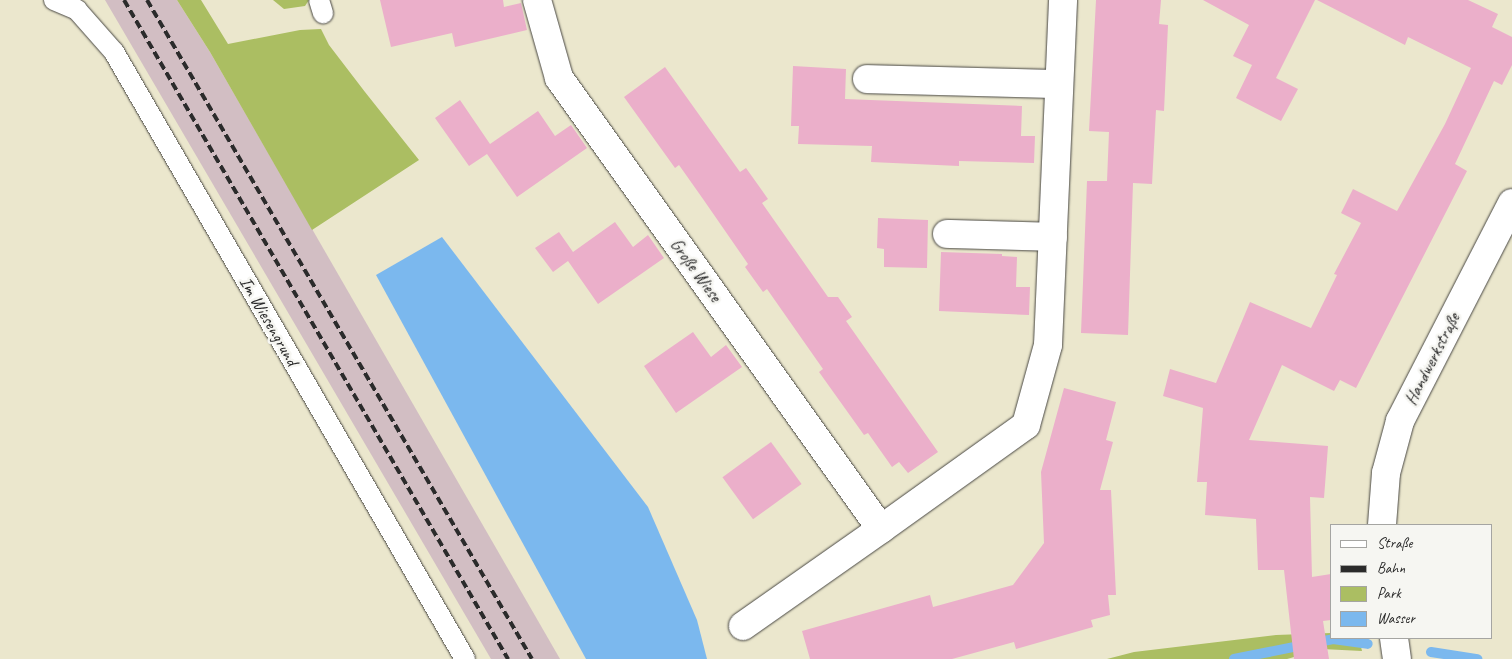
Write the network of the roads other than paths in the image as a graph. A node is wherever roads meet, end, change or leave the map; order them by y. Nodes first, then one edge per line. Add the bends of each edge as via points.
1 (54, 0) edge
2 (537, 0) edge
3 (1063, 0) edge
4 (867, 79) dead end
5 (1059, 84) junction
6 (1512, 203) edge
7 (947, 234) dead end
8 (1053, 237) junction
9 (1382, 524) edge
10 (881, 528) junction
11 (743, 626) dead end
12 (1394, 639) edge
13 (465, 659) edge
14 (1397, 659) edge

1 - 13 lane, Im Wiesengrund via 78,10 114,52
2 - 10 street, Große Wiese via 559,78
3 - 5 street
4 - 5 street
5 - 8 street
6 - 9 street, Handwerkstraße via 1400,420 1386,473
7 - 8 street
8 - 10 street via 1048,345 1026,425
10 - 11 street
12 - 14 street

